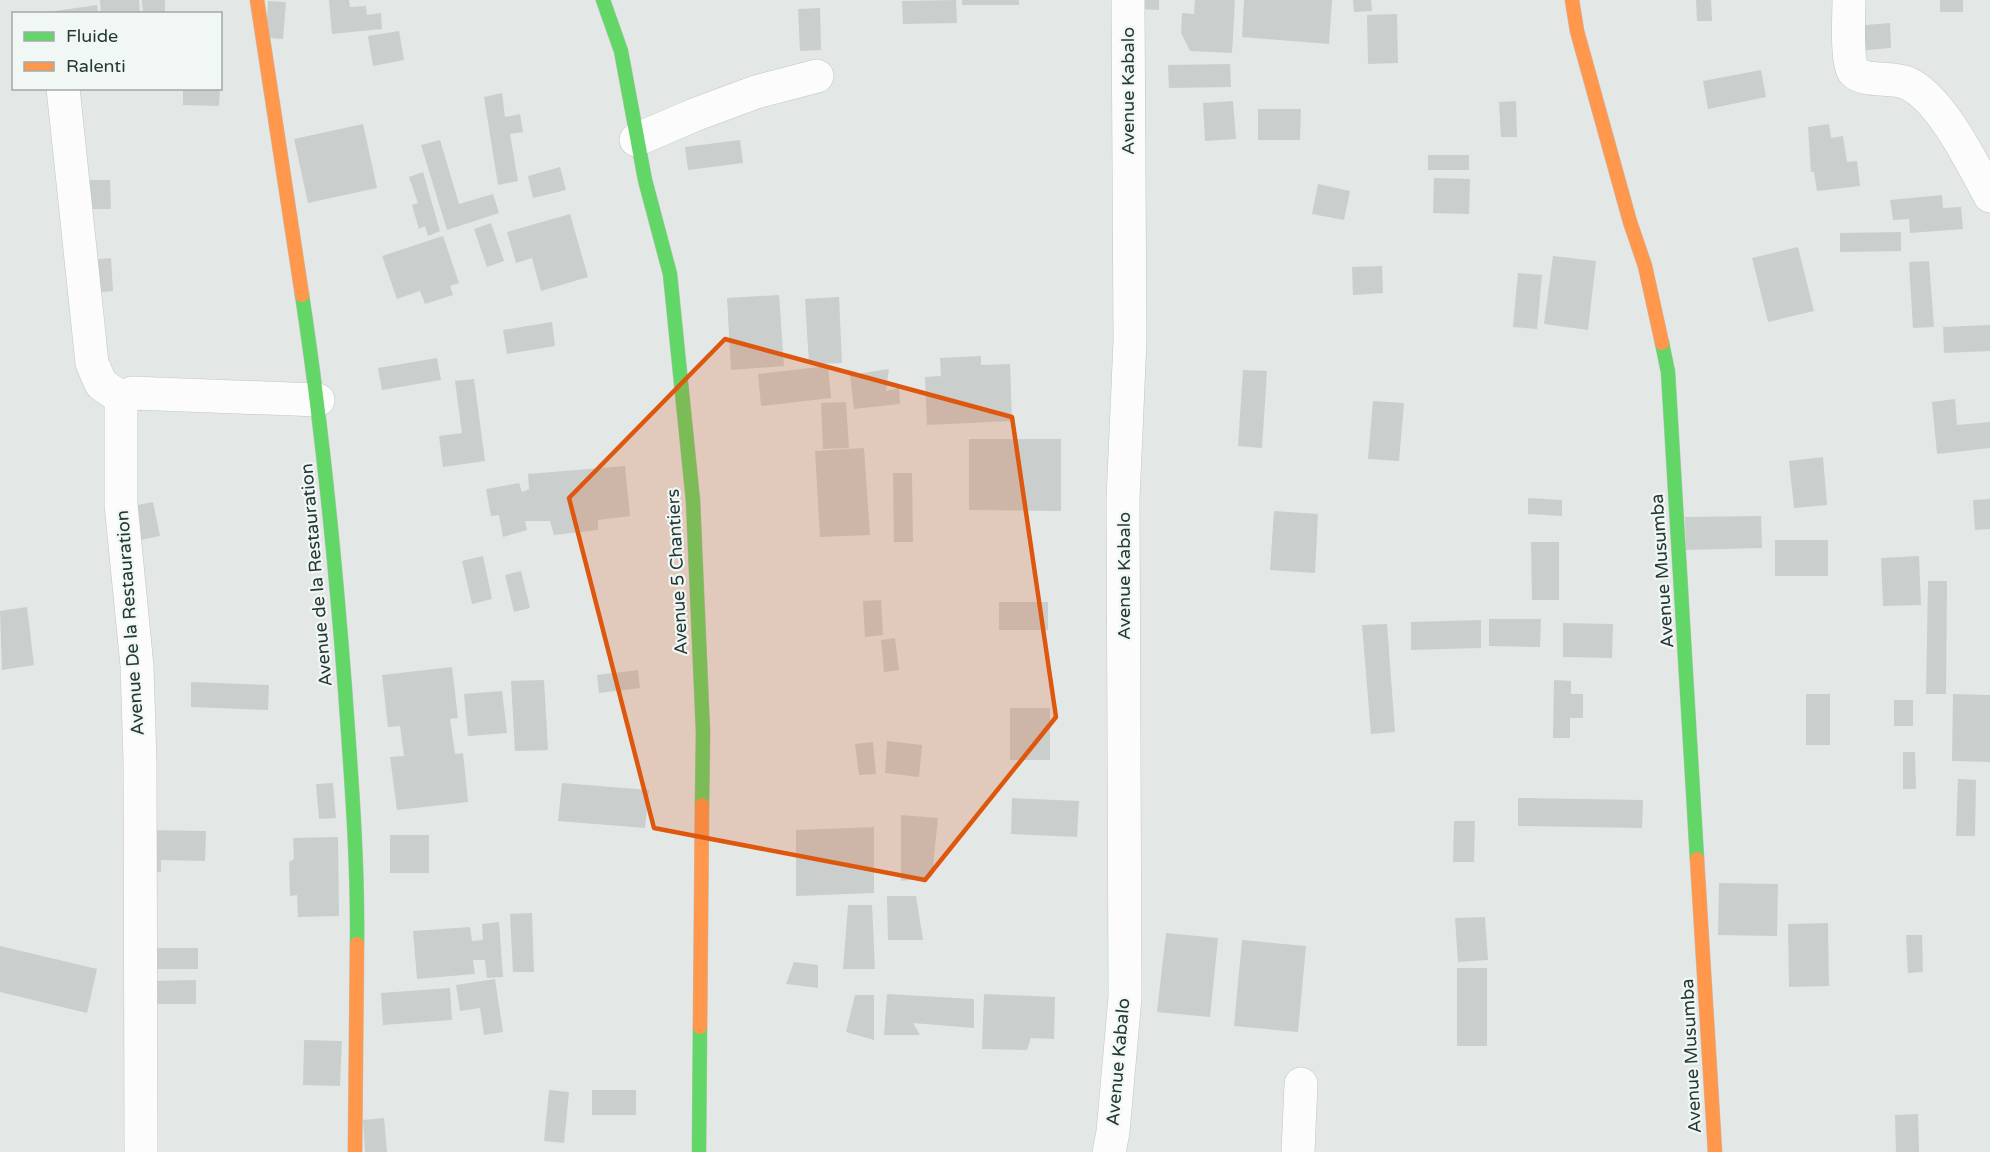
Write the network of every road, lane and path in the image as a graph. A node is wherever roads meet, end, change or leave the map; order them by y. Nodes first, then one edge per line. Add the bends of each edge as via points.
1 (257, 0) edge
2 (603, 0) edge
3 (1128, 0) edge
4 (1572, 0) edge
5 (1849, 0) edge
6 (817, 76) dead end
7 (63, 90) edge
8 (636, 140) junction
9 (1990, 196) edge
10 (123, 399) junction
11 (318, 400) junction
12 (1301, 1084) dead end
13 (141, 1152) edge
14 (355, 1152) edge
15 (699, 1152) edge
16 (1109, 1152) edge
17 (1298, 1152) edge
18 (1715, 1152) edge

1 - 11 street, Avenue de la Restauration
2 - 8 street, Avenue 5 Chantiers via 621,51
3 - 16 street, Avenue Kabalo via 1130,341 1124,499 1125,997
4 - 18 street, Avenue Musumba via 1586,65 1646,266 1668,372
5 - 9 street via 1851,69 1856,75 1869,78 1899,80 1934,104
6 - 8 street via 756,92
7 - 10 street via 92,363 101,384
8 - 15 street, Avenue 5 Chantiers via 670,274 693,501 703,732
10 - 11 street via 127,394 146,392
10 - 13 street, Avenue De la Restauration via 121,504 137,666 140,761
11 - 14 street, Avenue de la Restauration via 354,816
12 - 17 street

